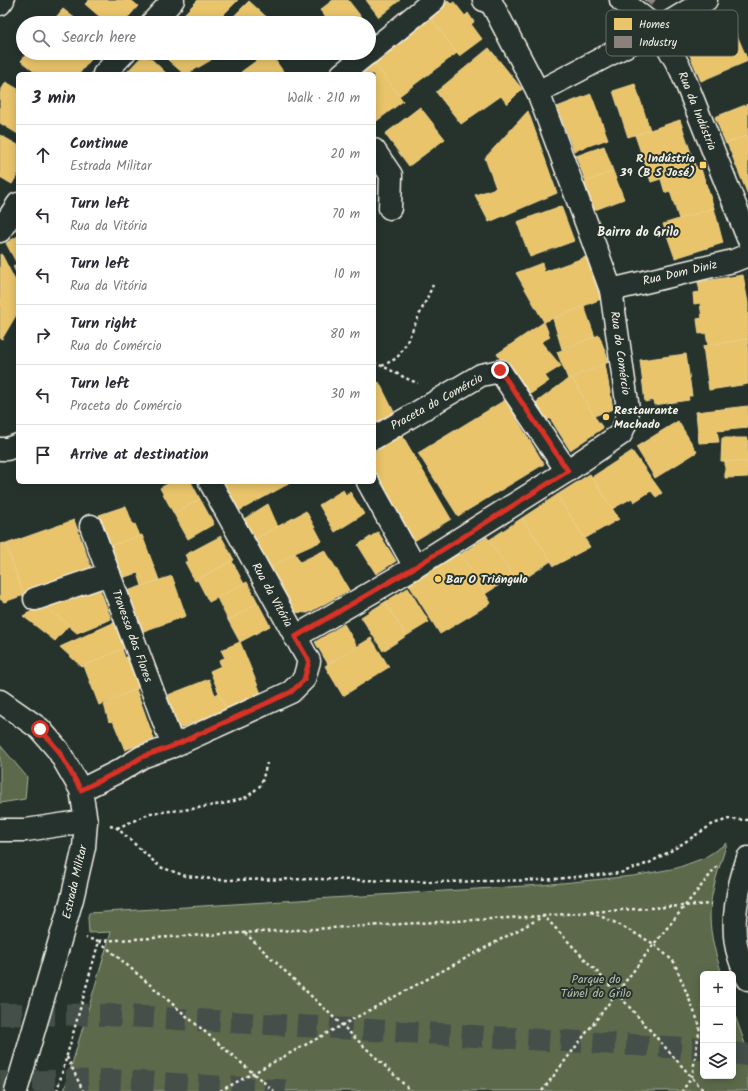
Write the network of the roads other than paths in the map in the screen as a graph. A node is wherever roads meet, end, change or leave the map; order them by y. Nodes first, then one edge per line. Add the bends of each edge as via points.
1 (3, 0) edge
2 (173, 0) edge
3 (434, 0) edge
4 (484, 0) edge
5 (621, 0) edge
6 (703, 1) edge
7 (0, 4) edge
8 (634, 10) edge
9 (689, 10) edge
10 (158, 16) edge
11 (376, 47) edge
12 (607, 56) edge
13 (673, 56) edge
14 (117, 60) edge
15 (360, 60) edge
16 (106, 72) edge
17 (345, 72) edge
18 (538, 92) junction
19 (376, 153) edge
20 (16, 207) edge
21 (390, 208) dead end
22 (0, 231) edge
23 (748, 238) edge
24 (748, 255) edge
25 (611, 290) junction
26 (376, 437) edge
27 (16, 446) edge
28 (0, 448) edge
29 (568, 471) junction
30 (211, 484) edge
31 (369, 484) edge
32 (91, 526) dead end
33 (415, 567) junction
34 (109, 574) junction
35 (35, 599) dead end
36 (295, 637) junction
37 (0, 700) edge
38 (173, 746) junction
39 (81, 790) junction
40 (86, 821) junction
41 (0, 830) edge
42 (748, 858) edge
43 (740, 915) edge
44 (748, 979) edge
45 (16, 1091) edge

1 - 7 street
2 - 10 street
3 - 11 street
4 - 18 street, Rua do Comércio via 492,4
5 - 8 street, Rua da Indústria
6 - 9 street
12 - 18 street
13 - 23 street, Rua da Indústria
14 - 16 street
15 - 17 street
18 - 25 street, Rua do Comércio
19 - 21 street via 391,175
20 - 22 street
24 - 25 street, Rua Dom Diniz
25 - 29 street, Rua do Comércio via 628,408 626,422 621,434
26 - 29 street, Praceta do Comércio via 481,375 500,370
27 - 28 street
29 - 33 street, Rua do Comércio
30 - 36 street, Rua da Vitória
31 - 33 street
32 - 34 street, Travessa das Flores
33 - 36 street, Rua do Comércio
34 - 35 street
34 - 38 street, Travessa das Flores
36 - 38 street, Rua da Vitória via 309,661 304,680 291,692
37 - 39 street, Estrada Militar via 40,729 58,750
38 - 39 street, Rua da Vitória via 142,757
39 - 40 street, Estrada Militar
40 - 41 street via 26,830
40 - 45 street, Estrada Militar via 84,847 72,899
42 - 43 street via 741,878
43 - 44 street via 738,955

